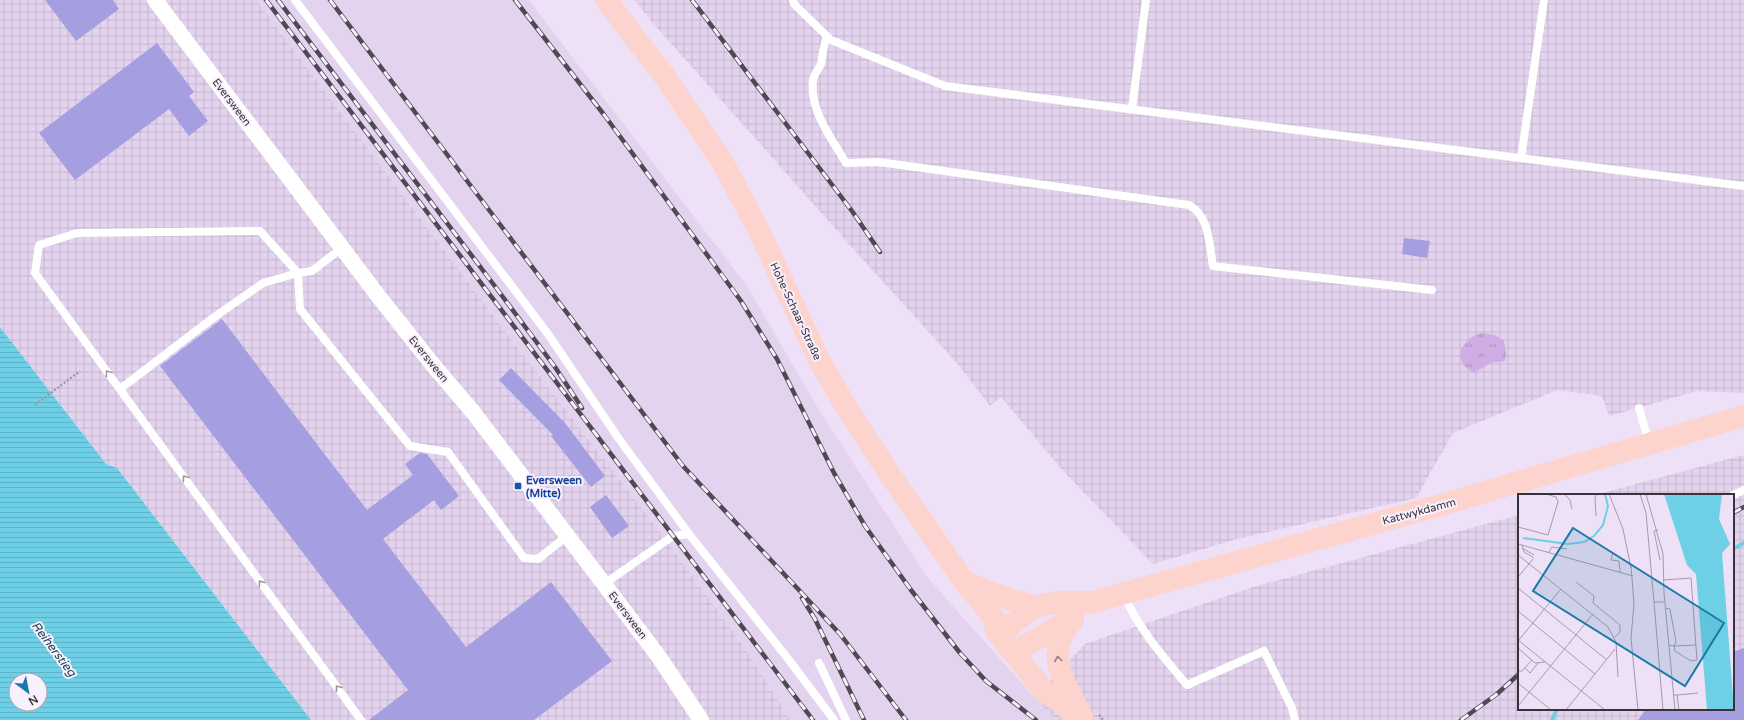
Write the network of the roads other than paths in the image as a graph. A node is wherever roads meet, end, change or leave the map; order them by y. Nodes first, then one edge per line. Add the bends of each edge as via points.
1 (155, 0) edge
2 (295, 0) edge
3 (606, 0) edge
4 (793, 0) edge
5 (1146, 0) edge
6 (1544, 0) edge
7 (828, 37) junction
8 (1132, 109) junction
9 (1521, 158) junction
10 (1744, 186) edge
11 (343, 247) junction
12 (298, 273) junction
13 (1432, 290) dead end
14 (120, 389) junction
15 (1639, 408) dead end
16 (1744, 416) edge
17 (1649, 444) junction
18 (1744, 490) edge
19 (1734, 495) edge
20 (690, 534) junction
21 (567, 536) junction
22 (964, 581) junction
23 (604, 584) junction
24 (1123, 593) junction
25 (1093, 602) junction
26 (1036, 607) junction
27 (1073, 619) junction
28 (1000, 627) junction
29 (1018, 649) junction
30 (819, 663) dead end
31 (1071, 712) edge
32 (361, 720) edge
33 (701, 720) edge
34 (834, 720) edge
35 (846, 720) edge
36 (1084, 720) edge
37 (1295, 720) edge

1 - 11 street, Eversween
2 - 20 lane via 548,334 619,439
3 - 22 main road, Hohe-Schaar-Straße via 665,77 723,163 760,233 813,348 848,410
4 - 7 lane via 794,4
5 - 8 lane
6 - 9 lane
7 - 8 lane via 945,86
7 - 13 lane via 813,80 814,103 846,163 879,162 1189,205 1203,217 1213,266
8 - 9 lane
9 - 10 lane
11 - 12 lane via 312,271
11 - 21 street, Eversween
12 - 14 lane via 263,283
14 -> 12 lane via 34,273 39,245 77,233 260,231
12 - 21 lane via 300,310 410,446 448,452 524,558 538,559
32 -> 14 lane
15 - 17 lane
16 - 17 main road, Kattwykdamm
17 - 24 main road, Kattwykdamm
18 - 19 lane
20 - 23 lane via 673,536
20 - 34 lane
21 - 23 street, Eversween
22 - 26 main road
22 - 28 main road, Hohe-Schaar-Straße
23 - 33 street, Eversween via 659,657
24 - 25 main road, Kattwykdamm
24 - 37 lane via 1128,606 1187,685 1264,651 1292,708
25 - 26 main road, Kattwykdamm via 1055,603
25 - 27 main road, Kattwykdamm
26 - 28 main road, Kattwykdamm
27 - 29 main road, Kattwykdamm
36 -> 27 main road via 1062,674 1058,658 1060,639
28 - 29 main road, Hohe-Schaar-Straße
29 - 31 main road, Hohe-Schaar-Straße via 1045,692
30 - 35 lane

